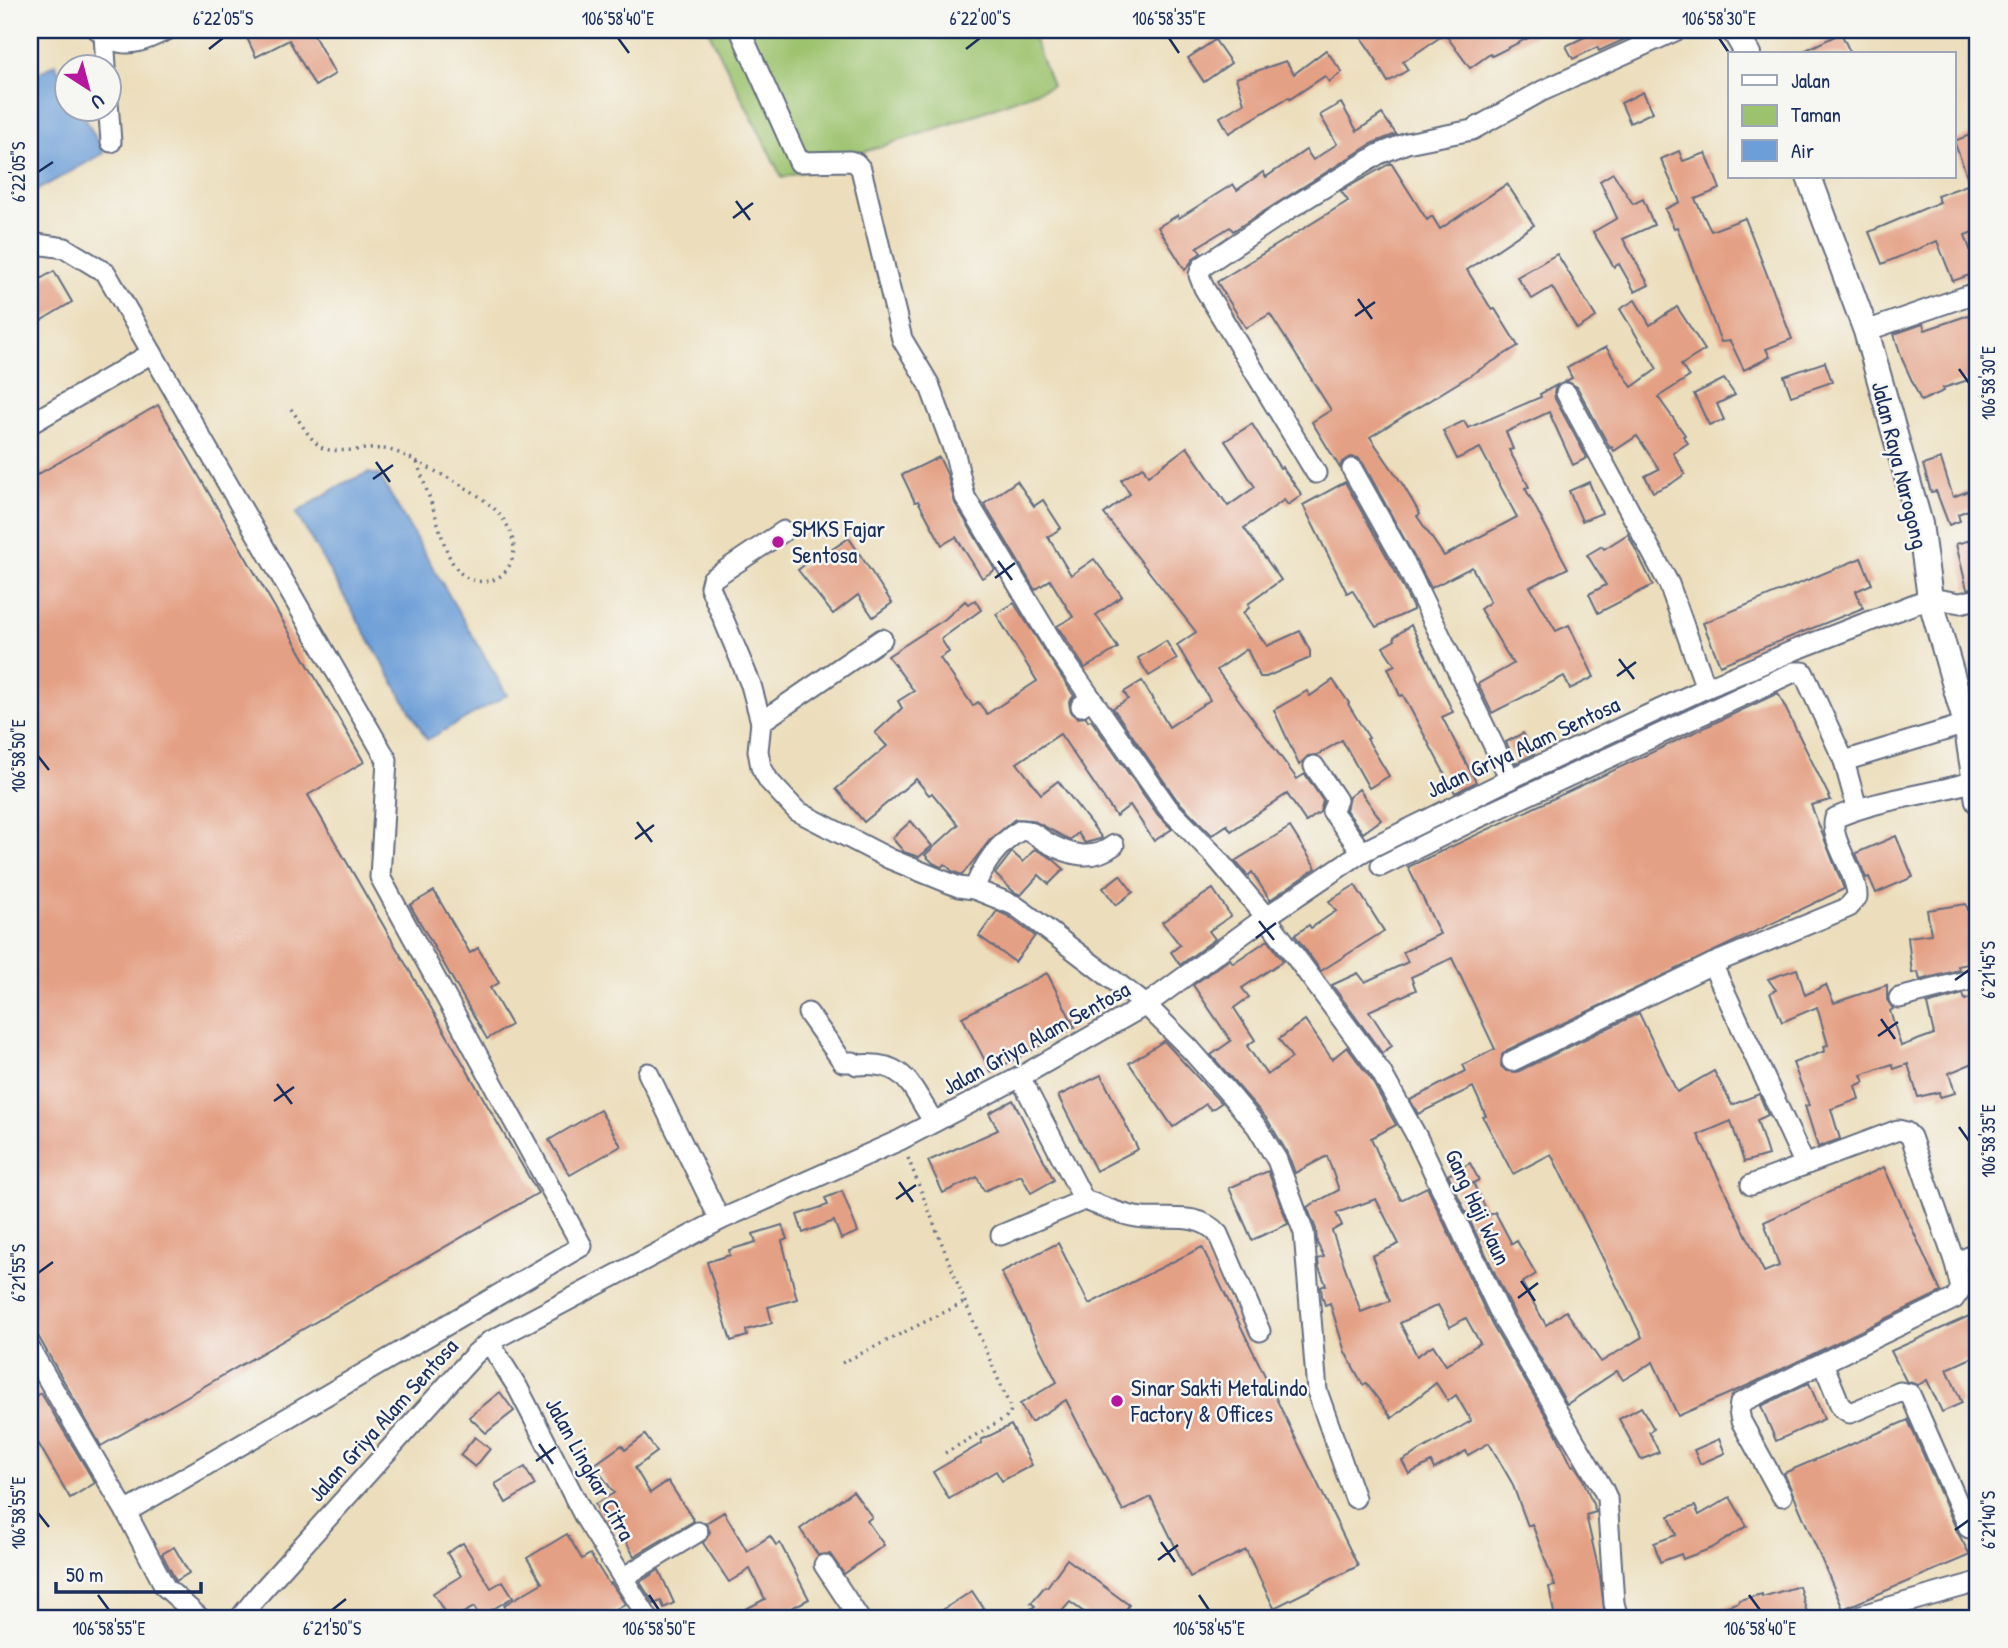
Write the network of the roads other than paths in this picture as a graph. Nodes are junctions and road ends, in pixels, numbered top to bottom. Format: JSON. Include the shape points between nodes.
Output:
{"nodes":[{"id":1,"x":167,"y":30,"type":"edge"},
{"id":2,"x":740,"y":30,"type":"edge"},
{"id":3,"x":1677,"y":30,"type":"edge"},
{"id":4,"x":1734,"y":30,"type":"edge"},
{"id":5,"x":101,"y":33,"type":"edge"},
{"id":6,"x":104,"y":52,"type":"edge"},
{"id":7,"x":1747,"y":52,"type":"edge"},
{"id":8,"x":110,"y":122,"type":"edge"},
{"id":9,"x":111,"y":142,"type":"dead end"},
{"id":10,"x":1809,"y":178,"type":"edge"},
{"id":11,"x":30,"y":243,"type":"edge"},
{"id":12,"x":1978,"y":292,"type":"edge"},
{"id":13,"x":1866,"y":331,"type":"junction"},
{"id":14,"x":152,"y":353,"type":"junction"},
{"id":15,"x":1566,"y":393,"type":"dead end"},
{"id":16,"x":30,"y":424,"type":"edge"},
{"id":17,"x":1352,"y":469,"type":"dead end"},
{"id":18,"x":1316,"y":473,"type":"dead end"},
{"id":19,"x":784,"y":531,"type":"dead end"},
{"id":20,"x":1930,"y":598,"type":"junction"},
{"id":21,"x":1978,"y":599,"type":"edge"},
{"id":22,"x":882,"y":639,"type":"dead end"},
{"id":23,"x":1706,"y":688,"type":"junction"},
{"id":24,"x":761,"y":722,"type":"junction"},
{"id":25,"x":1966,"y":724,"type":"junction"},
{"id":26,"x":1844,"y":761,"type":"junction"},
{"id":27,"x":1314,"y":766,"type":"dead end"},
{"id":28,"x":1976,"y":775,"type":"edge"},
{"id":29,"x":1510,"y":779,"type":"junction"},
{"id":30,"x":1857,"y":808,"type":"junction"},
{"id":31,"x":1114,"y":845,"type":"dead end"},
{"id":32,"x":1362,"y":852,"type":"junction"},
{"id":33,"x":1381,"y":866,"type":"dead end"},
{"id":34,"x":974,"y":889,"type":"junction"},
{"id":35,"x":1266,"y":917,"type":"junction"},
{"id":36,"x":1712,"y":964,"type":"junction"},
{"id":37,"x":1978,"y":978,"type":"edge"},
{"id":38,"x":1899,"y":998,"type":"dead end"},
{"id":39,"x":1146,"y":1005,"type":"junction"},
{"id":40,"x":808,"y":1013,"type":"dead end"},
{"id":41,"x":1512,"y":1061,"type":"dead end"},
{"id":42,"x":648,"y":1073,"type":"dead end"},
{"id":43,"x":1020,"y":1077,"type":"junction"},
{"id":44,"x":934,"y":1122,"type":"junction"},
{"id":45,"x":1805,"y":1165,"type":"junction"},
{"id":46,"x":1751,"y":1185,"type":"dead end"},
{"id":47,"x":1084,"y":1199,"type":"junction"},
{"id":48,"x":720,"y":1220,"type":"junction"},
{"id":49,"x":1001,"y":1235,"type":"dead end"},
{"id":50,"x":1978,"y":1253,"type":"edge"},
{"id":51,"x":1955,"y":1262,"type":"junction"},
{"id":52,"x":1260,"y":1331,"type":"dead end"},
{"id":53,"x":489,"y":1342,"type":"junction"},
{"id":54,"x":30,"y":1349,"type":"edge"},
{"id":55,"x":1823,"y":1363,"type":"junction"},
{"id":56,"x":1782,"y":1496,"type":"dead end"},
{"id":57,"x":1355,"y":1498,"type":"dead end"},
{"id":58,"x":126,"y":1512,"type":"junction"},
{"id":59,"x":1969,"y":1528,"type":"dead end"},
{"id":60,"x":698,"y":1532,"type":"dead end"},
{"id":61,"x":824,"y":1565,"type":"dead end"},
{"id":62,"x":624,"y":1577,"type":"junction"},
{"id":63,"x":1978,"y":1582,"type":"edge"},
{"id":64,"x":200,"y":1618,"type":"edge"},
{"id":65,"x":240,"y":1618,"type":"edge"},
{"id":66,"x":648,"y":1618,"type":"edge"},
{"id":67,"x":859,"y":1618,"type":"edge"},
{"id":68,"x":1618,"y":1618,"type":"edge"},
{"id":69,"x":1851,"y":1618,"type":"edge"}],
"edges":[{"from":1,"to":5,"type":"street","via":[[135,44]]},
{"from":2,"to":35,"type":"street","name":"Gang Haji Waun","via":[[799,162],[850,161],[861,169],[901,338],[929,384],[955,454],[965,497],[1086,702],[1168,808]]},
{"from":3,"to":18,"type":"street","via":[[1542,91],[1472,130],[1407,143],[1379,154],[1202,267],[1199,275],[1204,288]]},
{"from":4,"to":7,"type":"main road"},
{"from":5,"to":6,"type":"street"},
{"from":8,"to":9,"type":"street"},
{"from":10,"to":13,"type":"main road","name":"Jalan Raya Narogong"},
{"from":11,"to":14,"type":"street","via":[[65,248],[106,274]]},
{"from":12,"to":13,"type":"street"},
{"from":13,"to":20,"type":"main road","name":"Jalan Raya Narogong","via":[[1920,524]]},
{"from":14,"to":16,"type":"street"},
{"from":14,"to":58,"type":"street","via":[[387,761],[380,877],[582,1246]]},
{"from":15,"to":23,"type":"street","via":[[1669,584]]},
{"from":17,"to":29,"type":"street","via":[[1405,563]]},
{"from":19,"to":24,"type":"street","via":[[712,579],[709,587],[751,685]]},
{"from":20,"to":21,"type":"street","via":[[1960,603]]},
{"from":20,"to":23,"type":"street","name":"Jalan Griya Alam Sentosa"},
{"from":20,"to":25,"type":"main road","name":"Jalan Raya Narogong"},
{"from":22,"to":24,"type":"street"},
{"from":23,"to":29,"type":"street","name":"Jalan Griya Alam Sentosa"},
{"from":24,"to":34,"type":"street","via":[[761,767],[797,811],[890,859]]},
{"from":25,"to":26,"type":"street"},
{"from":25,"to":28,"type":"main road","name":"Jalan Raya Narogong"},
{"from":26,"to":30,"type":"street"},
{"from":26,"to":33,"type":"street","via":[[1806,678],[1802,672],[1794,672]]},
{"from":27,"to":32,"type":"street","via":[[1337,800],[1332,811]]},
{"from":28,"to":30,"type":"street"},
{"from":29,"to":32,"type":"street","name":"Jalan Griya Alam Sentosa"},
{"from":30,"to":36,"type":"street","via":[[1835,818],[1833,824],[1858,888],[1853,902]]},
{"from":31,"to":34,"type":"street","via":[[1090,857],[1059,849],[1021,830],[990,855]]},
{"from":32,"to":35,"type":"street","name":"Jalan Griya Alam Sentosa"},
{"from":34,"to":39,"type":"street","via":[[1014,905]]},
{"from":35,"to":39,"type":"street","name":"Jalan Griya Alam Sentosa"},
{"from":35,"to":68,"type":"street","name":"Gang Haji Waun","via":[[1381,1072],[1503,1319],[1596,1474],[1607,1498]]},
{"from":36,"to":41,"type":"street"},
{"from":36,"to":45,"type":"street"},
{"from":37,"to":38,"type":"street"},
{"from":39,"to":43,"type":"street","name":"Jalan Griya Alam Sentosa"},
{"from":39,"to":57,"type":"street","via":[[1233,1098],[1278,1160],[1304,1233],[1317,1391]]},
{"from":40,"to":44,"type":"street","via":[[843,1062],[875,1063],[904,1075]]},
{"from":42,"to":48,"type":"street"},
{"from":43,"to":44,"type":"street","name":"Jalan Griya Alam Sentosa"},
{"from":43,"to":47,"type":"street"},
{"from":44,"to":48,"type":"street","name":"Jalan Griya Alam Sentosa"},
{"from":45,"to":46,"type":"street"},
{"from":45,"to":51,"type":"street","via":[[1886,1133],[1906,1132]]},
{"from":47,"to":49,"type":"street"},
{"from":47,"to":52,"type":"street","via":[[1135,1217],[1210,1224]]},
{"from":48,"to":53,"type":"street","name":"Jalan Griya Alam Sentosa"},
{"from":50,"to":51,"type":"street"},
{"from":51,"to":55,"type":"street","via":[[1961,1289],[1954,1298]]},
{"from":53,"to":62,"type":"street","name":"Jalan Lingkar Citra","via":[[518,1388],[583,1516]]},
{"from":53,"to":65,"type":"street","name":"Jalan Griya Alam Sentosa"},
{"from":54,"to":58,"type":"street"},
{"from":55,"to":56,"type":"street","via":[[1740,1402],[1741,1420]]},
{"from":55,"to":59,"type":"street","via":[[1846,1413],[1900,1392],[1910,1394]]},
{"from":58,"to":64,"type":"street","via":[[165,1587]]},
{"from":60,"to":62,"type":"street"},
{"from":61,"to":67,"type":"street"},
{"from":62,"to":66,"type":"street","name":"Jalan Lingkar Citra"},
{"from":63,"to":69,"type":"street"}]}
